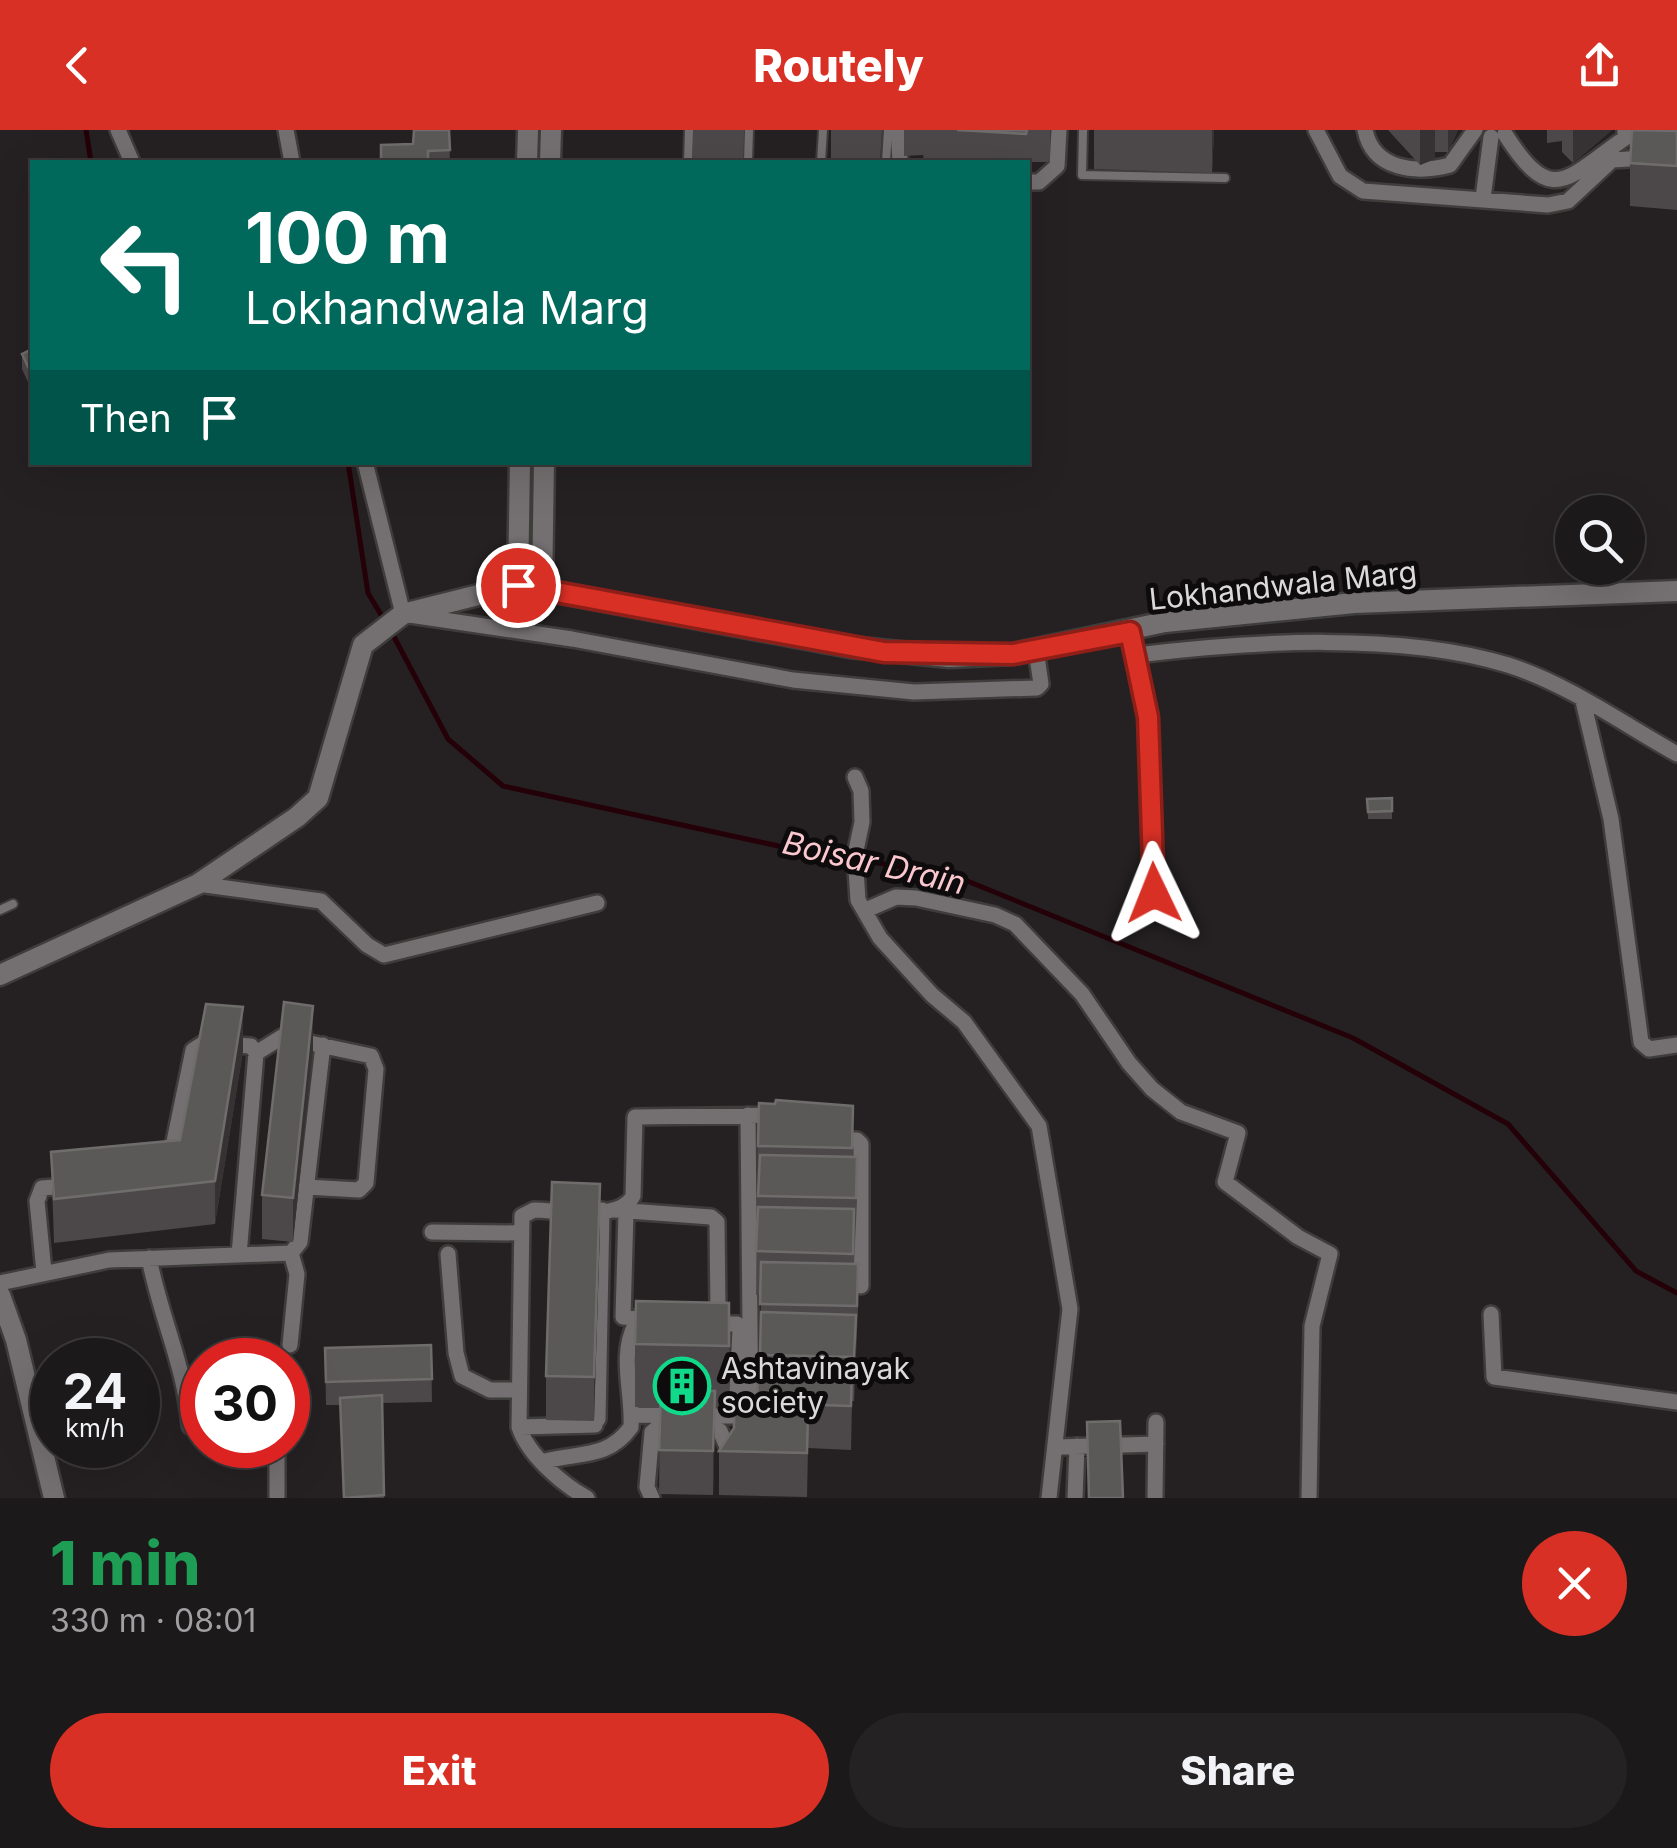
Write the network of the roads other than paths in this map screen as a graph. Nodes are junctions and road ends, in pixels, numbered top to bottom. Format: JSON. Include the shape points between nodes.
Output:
{"nodes":[{"id":1,"x":118,"y":130,"type":"edge"},
{"id":2,"x":286,"y":130,"type":"edge"},
{"id":3,"x":528,"y":130,"type":"edge"},
{"id":4,"x":551,"y":130,"type":"edge"},
{"id":5,"x":689,"y":130,"type":"edge"},
{"id":6,"x":749,"y":130,"type":"edge"},
{"id":7,"x":822,"y":130,"type":"edge"},
{"id":8,"x":888,"y":130,"type":"edge"},
{"id":9,"x":898,"y":130,"type":"edge"},
{"id":10,"x":1059,"y":130,"type":"edge"},
{"id":11,"x":1083,"y":130,"type":"edge"},
{"id":12,"x":1316,"y":130,"type":"edge"},
{"id":13,"x":1365,"y":130,"type":"edge"},
{"id":14,"x":1625,"y":130,"type":"edge"},
{"id":15,"x":1491,"y":132,"type":"edge"},
{"id":16,"x":1642,"y":148,"type":"edge"},
{"id":17,"x":1673,"y":156,"type":"edge"},
{"id":18,"x":131,"y":160,"type":"edge"},
{"id":19,"x":292,"y":160,"type":"edge"},
{"id":20,"x":527,"y":160,"type":"edge"},
{"id":21,"x":550,"y":160,"type":"edge"},
{"id":22,"x":688,"y":160,"type":"edge"},
{"id":23,"x":748,"y":160,"type":"edge"},
{"id":24,"x":821,"y":160,"type":"edge"},
{"id":25,"x":886,"y":160,"type":"edge"},
{"id":26,"x":900,"y":160,"type":"edge"},
{"id":27,"x":1224,"y":178,"type":"dead end"},
{"id":28,"x":1030,"y":182,"type":"edge"},
{"id":29,"x":1483,"y":198,"type":"junction"},
{"id":30,"x":366,"y":465,"type":"edge"},
{"id":31,"x":520,"y":465,"type":"edge"},
{"id":32,"x":544,"y":465,"type":"edge"},
{"id":33,"x":518,"y":585,"type":"junction"},
{"id":34,"x":542,"y":590,"type":"junction"},
{"id":35,"x":1677,"y":591,"type":"edge"},
{"id":36,"x":400,"y":616,"type":"junction"},
{"id":37,"x":1130,"y":632,"type":"junction"},
{"id":38,"x":1036,"y":650,"type":"junction"},
{"id":39,"x":1137,"y":655,"type":"junction"},
{"id":40,"x":1583,"y":701,"type":"junction"},
{"id":41,"x":1677,"y":754,"type":"edge"},
{"id":42,"x":855,"y":776,"type":"dead end"},
{"id":43,"x":198,"y":884,"type":"junction"},
{"id":44,"x":1154,"y":893,"type":"dead end"},
{"id":45,"x":596,"y":903,"type":"dead end"},
{"id":46,"x":14,"y":904,"type":"dead end"},
{"id":47,"x":862,"y":905,"type":"junction"},
{"id":48,"x":0,"y":910,"type":"edge"},
{"id":49,"x":0,"y":975,"type":"edge"},
{"id":50,"x":323,"y":1045,"type":"junction"},
{"id":51,"x":1677,"y":1045,"type":"edge"},
{"id":52,"x":256,"y":1052,"type":"junction"},
{"id":53,"x":804,"y":1114,"type":"edge"},
{"id":54,"x":748,"y":1115,"type":"junction"},
{"id":55,"x":748,"y":1140,"type":"junction"},
{"id":56,"x":766,"y":1140,"type":"edge"},
{"id":57,"x":821,"y":1140,"type":"edge"},
{"id":58,"x":168,"y":1170,"type":"edge"},
{"id":59,"x":94,"y":1183,"type":"edge"},
{"id":60,"x":306,"y":1187,"type":"junction"},
{"id":61,"x":748,"y":1194,"type":"junction"},
{"id":62,"x":767,"y":1194,"type":"edge"},
{"id":63,"x":842,"y":1195,"type":"edge"},
{"id":64,"x":861,"y":1195,"type":"junction"},
{"id":65,"x":614,"y":1211,"type":"junction"},
{"id":66,"x":432,"y":1232,"type":"dead end"},
{"id":67,"x":520,"y":1234,"type":"junction"},
{"id":68,"x":749,"y":1247,"type":"junction"},
{"id":69,"x":768,"y":1248,"type":"edge"},
{"id":70,"x":842,"y":1248,"type":"edge"},
{"id":71,"x":861,"y":1249,"type":"junction"},
{"id":72,"x":292,"y":1253,"type":"junction"},
{"id":73,"x":448,"y":1254,"type":"dead end"},
{"id":74,"x":240,"y":1255,"type":"junction"},
{"id":75,"x":149,"y":1258,"type":"junction"},
{"id":76,"x":44,"y":1272,"type":"junction"},
{"id":77,"x":0,"y":1283,"type":"edge"},
{"id":78,"x":861,"y":1286,"type":"edge"},
{"id":79,"x":0,"y":1295,"type":"edge"},
{"id":80,"x":1491,"y":1314,"type":"dead end"},
{"id":81,"x":679,"y":1321,"type":"junction"},
{"id":82,"x":291,"y":1338,"type":"edge"},
{"id":83,"x":750,"y":1352,"type":"junction"},
{"id":84,"x":768,"y":1352,"type":"edge"},
{"id":85,"x":180,"y":1361,"type":"edge"},
{"id":86,"x":519,"y":1390,"type":"junction"},
{"id":87,"x":1677,"y":1402,"type":"edge"},
{"id":88,"x":632,"y":1415,"type":"junction"},
{"id":89,"x":1156,"y":1422,"type":"dead end"},
{"id":90,"x":519,"y":1426,"type":"junction"},
{"id":91,"x":652,"y":1432,"type":"junction"},
{"id":92,"x":626,"y":1434,"type":"junction"},
{"id":93,"x":1156,"y":1444,"type":"junction"},
{"id":94,"x":1077,"y":1446,"type":"junction"},
{"id":95,"x":1056,"y":1447,"type":"junction"},
{"id":96,"x":545,"y":1462,"type":"junction"},
{"id":97,"x":277,"y":1468,"type":"edge"},
{"id":98,"x":1049,"y":1496,"type":"edge"},
{"id":99,"x":1076,"y":1496,"type":"edge"},
{"id":100,"x":54,"y":1498,"type":"edge"},
{"id":101,"x":277,"y":1498,"type":"edge"},
{"id":102,"x":587,"y":1498,"type":"edge"},
{"id":103,"x":652,"y":1498,"type":"edge"},
{"id":104,"x":1155,"y":1498,"type":"edge"},
{"id":105,"x":1309,"y":1498,"type":"edge"}],
"edges":[{"from":1,"to":18,"type":"street"},
{"from":2,"to":19,"type":"street"},
{"from":3,"to":20,"type":"street"},
{"from":4,"to":21,"type":"street"},
{"from":5,"to":22,"type":"lane"},
{"from":6,"to":23,"type":"lane"},
{"from":7,"to":24,"type":"lane"},
{"from":8,"to":25,"type":"lane"},
{"from":9,"to":26,"type":"street"},
{"from":10,"to":28,"type":"street","via":[[1057,166],[1040,182]]},
{"from":11,"to":27,"type":"lane","via":[[1082,175]]},
{"from":12,"to":29,"type":"street","via":[[1340,176],[1362,191]]},
{"from":13,"to":15,"type":"street","via":[[1376,157],[1387,164],[1432,170],[1450,165]]},
{"from":14,"to":15,"type":"street","via":[[1625,138],[1564,181],[1542,180]]},
{"from":15,"to":29,"type":"street"},
{"from":16,"to":17,"type":"street"},
{"from":17,"to":29,"type":"street","via":[[1612,160],[1568,201]]},
{"from":30,"to":36,"type":"street"},
{"from":31,"to":33,"type":"street"},
{"from":32,"to":34,"type":"street"},
{"from":33,"to":34,"type":"street","name":"Lokhandwala Marg"},
{"from":33,"to":36,"type":"street","name":"Lokhandwala Marg"},
{"from":34,"to":38,"type":"street","name":"Lokhandwala Marg","via":[[884,652]]},
{"from":35,"to":37,"type":"street","name":"Lokhandwala Marg","via":[[1354,603],[1165,622]]},
{"from":36,"to":38,"type":"street","via":[[793,680],[914,692],[1037,688],[1042,684]]},
{"from":36,"to":43,"type":"street","name":"Lokhandwala Marg","via":[[363,645],[355,662],[318,798]]},
{"from":37,"to":38,"type":"street","name":"Lokhandwala Marg"},
{"from":37,"to":39,"type":"street"},
{"from":39,"to":40,"type":"street","via":[[1262,644],[1450,650],[1511,666]]},
{"from":39,"to":44,"type":"street","via":[[1148,717]]},
{"from":40,"to":41,"type":"street"},
{"from":40,"to":51,"type":"street","via":[[1612,819],[1641,1042],[1649,1048]]},
{"from":42,"to":47,"type":"street","via":[[861,791],[855,855]]},
{"from":43,"to":45,"type":"street","via":[[321,901],[384,955]]},
{"from":43,"to":49,"type":"street","name":"Lokhandwala Marg"},
{"from":46,"to":48,"type":"lane"},
{"from":47,"to":95,"type":"street","via":[[880,938],[964,1022],[1040,1126],[1070,1309]]},
{"from":47,"to":105,"type":"street","via":[[916,898],[1015,924],[1082,994],[1152,1088],[1181,1112],[1238,1133],[1225,1182],[1330,1254],[1312,1326]]},
{"from":50,"to":52,"type":"street","via":[[282,1037]]},
{"from":50,"to":60,"type":"street"},
{"from":50,"to":60,"type":"street","via":[[371,1056],[376,1069],[366,1183],[359,1190]]},
{"from":52,"to":58,"type":"street","via":[[250,1046],[204,1044],[193,1050]]},
{"from":52,"to":74,"type":"street"},
{"from":53,"to":54,"type":"street"},
{"from":54,"to":55,"type":"street"},
{"from":54,"to":65,"type":"street","via":[[635,1118],[633,1196]]},
{"from":55,"to":56,"type":"street"},
{"from":55,"to":61,"type":"street"},
{"from":57,"to":64,"type":"street","via":[[861,1144]]},
{"from":59,"to":76,"type":"street","via":[[42,1188]]},
{"from":60,"to":72,"type":"street","via":[[300,1242]]},
{"from":61,"to":62,"type":"street"},
{"from":61,"to":68,"type":"street"},
{"from":63,"to":64,"type":"street"},
{"from":64,"to":71,"type":"street"},
{"from":65,"to":67,"type":"street","via":[[534,1210],[522,1216]]},
{"from":65,"to":81,"type":"street","via":[[624,1317]]},
{"from":65,"to":81,"type":"street","via":[[718,1222],[718,1311]]},
{"from":65,"to":90,"type":"street","via":[[596,1422]]},
{"from":66,"to":67,"type":"street"},
{"from":67,"to":86,"type":"street"},
{"from":68,"to":69,"type":"street"},
{"from":68,"to":83,"type":"street","via":[[758,1300]]},
{"from":70,"to":71,"type":"street"},
{"from":71,"to":78,"type":"street"},
{"from":72,"to":74,"type":"street"},
{"from":72,"to":82,"type":"street","via":[[297,1274]]},
{"from":73,"to":86,"type":"street","via":[[462,1376],[490,1390]]},
{"from":74,"to":75,"type":"street"},
{"from":75,"to":76,"type":"street"},
{"from":75,"to":85,"type":"street"},
{"from":76,"to":77,"type":"street"},
{"from":79,"to":100,"type":"street"},
{"from":80,"to":87,"type":"street","via":[[1494,1377]]},
{"from":81,"to":88,"type":"street","via":[[635,1324],[626,1400]]},
{"from":81,"to":88,"type":"street","via":[[737,1324],[736,1412]]},
{"from":83,"to":84,"type":"street"},
{"from":83,"to":91,"type":"street","via":[[760,1403],[754,1450],[728,1449],[720,1431]]},
{"from":86,"to":90,"type":"street"},
{"from":88,"to":92,"type":"street"},
{"from":89,"to":93,"type":"street"},
{"from":90,"to":96,"type":"street"},
{"from":91,"to":92,"type":"street"},
{"from":91,"to":103,"type":"street"},
{"from":92,"to":96,"type":"street","via":[[612,1449]]},
{"from":93,"to":94,"type":"street"},
{"from":93,"to":104,"type":"street"},
{"from":94,"to":95,"type":"street"},
{"from":94,"to":99,"type":"street"},
{"from":95,"to":98,"type":"street"},
{"from":96,"to":102,"type":"street"},
{"from":97,"to":101,"type":"street"},
{"from":98,"to":99,"type":"street"}]}
